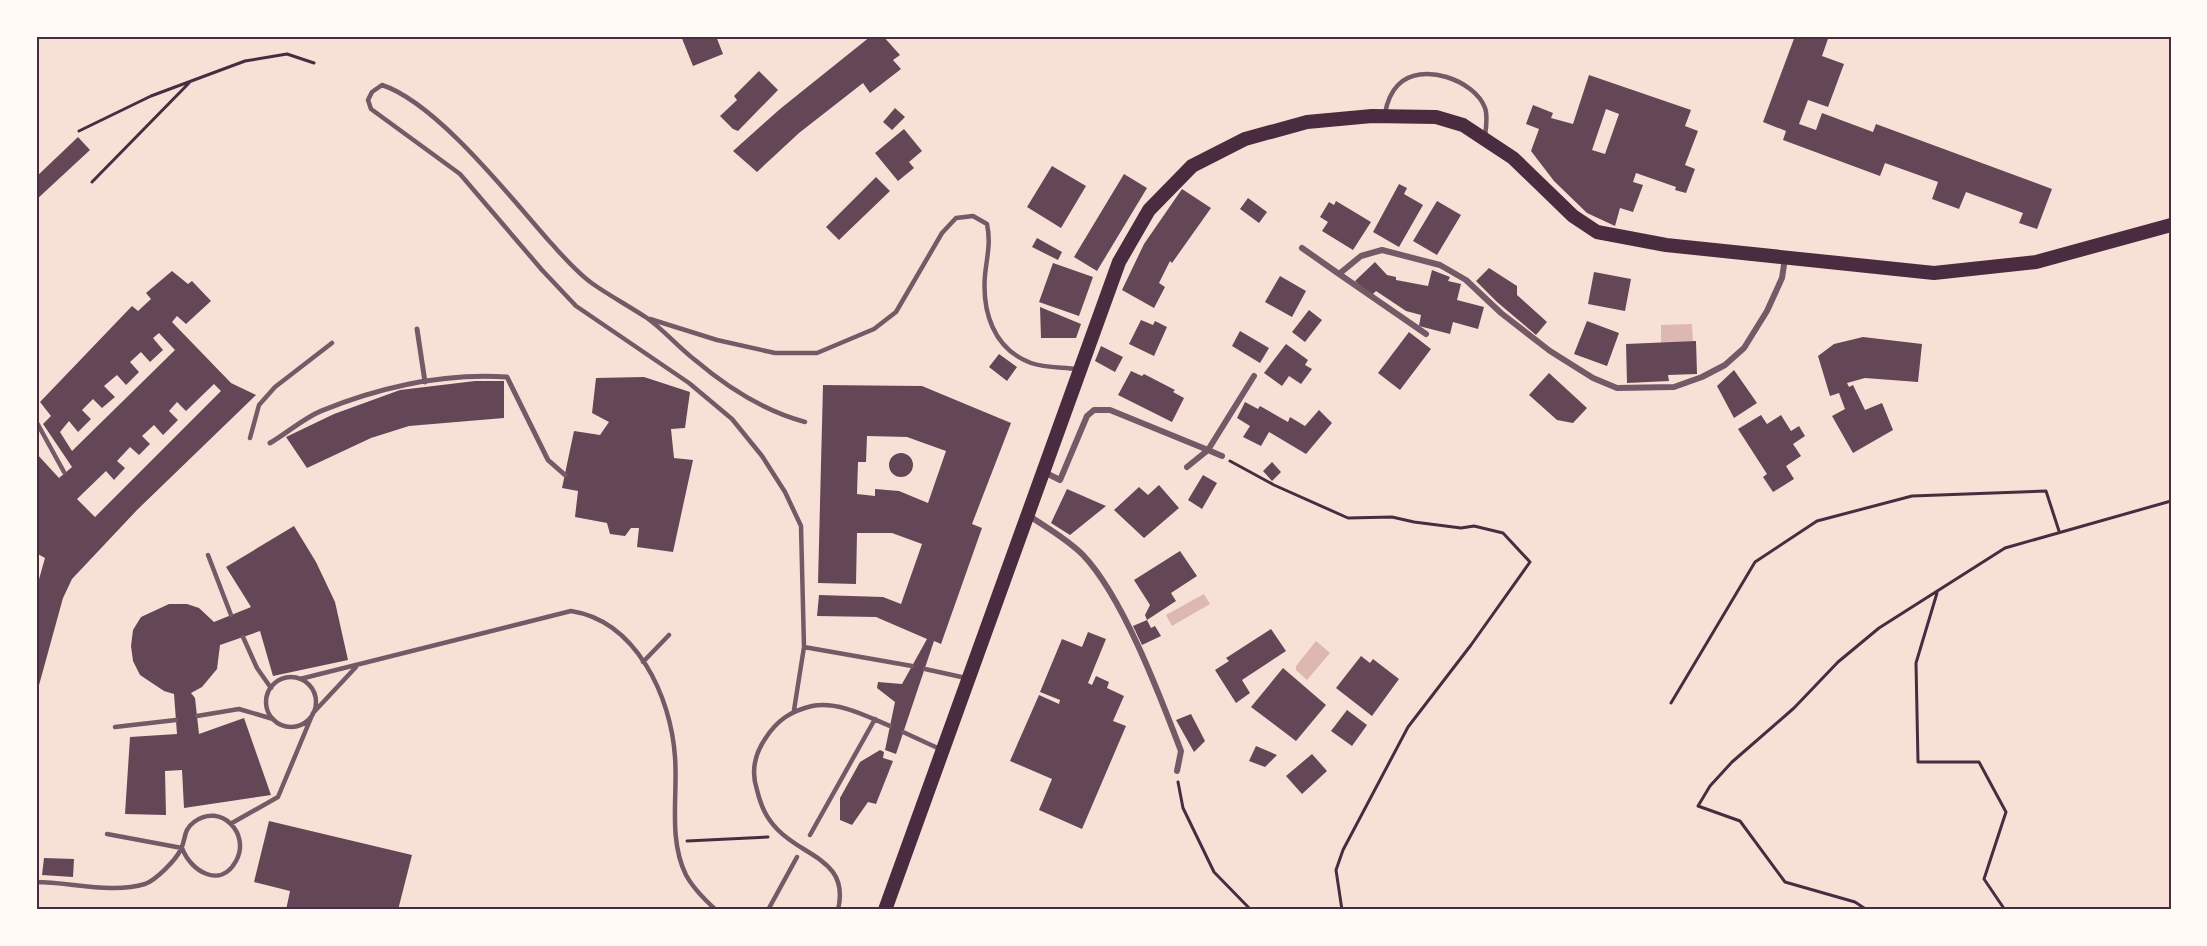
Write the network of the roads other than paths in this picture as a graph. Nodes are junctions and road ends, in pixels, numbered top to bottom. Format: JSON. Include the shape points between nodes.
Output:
{"nodes":[{"id":1,"x":1384,"y":116,"type":"junction"},
{"id":2,"x":1485,"y":140,"type":"junction"},
{"id":3,"x":2171,"y":225,"type":"edge"},
{"id":4,"x":1302,"y":248,"type":"dead end"},
{"id":5,"x":1785,"y":257,"type":"junction"},
{"id":6,"x":1340,"y":274,"type":"junction"},
{"id":7,"x":648,"y":319,"type":"junction"},
{"id":8,"x":417,"y":329,"type":"dead end"},
{"id":9,"x":1426,"y":334,"type":"dead end"},
{"id":10,"x":332,"y":343,"type":"dead end"},
{"id":11,"x":1079,"y":369,"type":"junction"},
{"id":12,"x":1254,"y":376,"type":"dead end"},
{"id":13,"x":424,"y":382,"type":"junction"},
{"id":14,"x":36,"y":421,"type":"edge"},
{"id":15,"x":805,"y":422,"type":"dead end"},
{"id":16,"x":250,"y":438,"type":"dead end"},
{"id":17,"x":270,"y":443,"type":"dead end"},
{"id":18,"x":1208,"y":450,"type":"junction"},
{"id":19,"x":1222,"y":456,"type":"road end"},
{"id":20,"x":1187,"y":467,"type":"dead end"},
{"id":21,"x":64,"y":472,"type":"dead end"},
{"id":22,"x":1043,"y":472,"type":"junction"},
{"id":23,"x":565,"y":475,"type":"dead end"},
{"id":24,"x":1027,"y":515,"type":"junction"},
{"id":25,"x":208,"y":555,"type":"dead end"},
{"id":26,"x":231,"y":615,"type":"dead end"},
{"id":27,"x":669,"y":635,"type":"dead end"},
{"id":28,"x":243,"y":637,"type":"dead end"},
{"id":29,"x":804,"y":647,"type":"junction"},
{"id":30,"x":643,"y":662,"type":"junction"},
{"id":31,"x":912,"y":666,"type":"dead end"},
{"id":32,"x":356,"y":667,"type":"junction"},
{"id":33,"x":925,"y":669,"type":"dead end"},
{"id":34,"x":969,"y":678,"type":"junction"},
{"id":35,"x":300,"y":679,"type":"junction"},
{"id":36,"x":271,"y":688,"type":"junction"},
{"id":37,"x":794,"y":710,"type":"junction"},
{"id":38,"x":313,"y":713,"type":"junction"},
{"id":39,"x":197,"y":716,"type":"dead end"},
{"id":40,"x":874,"y":719,"type":"junction"},
{"id":41,"x":176,"y":720,"type":"dead end"},
{"id":42,"x":273,"y":720,"type":"junction"},
{"id":43,"x":890,"y":726,"type":"dead end"},
{"id":44,"x":115,"y":728,"type":"dead end"},
{"id":45,"x":903,"y":732,"type":"dead end"},
{"id":46,"x":944,"y":750,"type":"junction"},
{"id":47,"x":1177,"y":771,"type":"road end"},
{"id":48,"x":232,"y":823,"type":"junction"},
{"id":49,"x":107,"y":834,"type":"dead end"},
{"id":50,"x":810,"y":835,"type":"dead end"},
{"id":51,"x":182,"y":848,"type":"junction"},
{"id":52,"x":797,"y":857,"type":"dead end"},
{"id":53,"x":36,"y":882,"type":"edge"},
{"id":54,"x":716,"y":910,"type":"edge"},
{"id":55,"x":768,"y":910,"type":"edge"},
{"id":56,"x":838,"y":910,"type":"edge"},
{"id":57,"x":885,"y":910,"type":"edge"}],
"edges":[{"from":1,"to":2,"type":"main road","via":[[1436,117],[1463,125]]},
{"from":1,"to":2,"type":"lane","via":[[1388,98],[1399,83],[1416,76],[1437,75],[1460,83],[1482,102],[1487,111]]},
{"from":1,"to":11,"type":"main road","via":[[1307,122],[1245,139],[1192,166],[1149,210],[1119,262]]},
{"from":2,"to":5,"type":"main road","via":[[1513,159],[1573,216],[1597,232],[1666,245]]},
{"from":3,"to":5,"type":"main road","via":[[2037,262],[1934,273]]},
{"from":4,"to":6,"type":"street"},
{"from":5,"to":6,"type":"street","via":[[1782,278],[1744,348],[1725,365],[1674,387],[1617,388],[1593,378],[1550,351],[1466,280],[1440,265],[1382,250],[1361,256]]},
{"from":6,"to":9,"type":"street"},
{"from":7,"to":11,"type":"lane","via":[[775,353],[817,353],[874,329],[896,312],[942,233],[956,218],[973,216],[987,224],[991,241],[985,300],[988,320],[999,339],[1015,355],[1032,364]]},
{"from":7,"to":15,"type":"lane","via":[[695,361],[744,396],[776,414]]},
{"from":7,"to":29,"type":"lane","via":[[591,283],[502,185],[402,91],[382,85],[372,92],[368,100],[370,109],[460,174],[576,306],[689,383],[732,419],[762,456],[801,526]]},
{"from":8,"to":13,"type":"street"},
{"from":10,"to":16,"type":"lane","via":[[275,387],[259,405]]},
{"from":11,"to":22,"type":"main road"},
{"from":12,"to":18,"type":"street"},
{"from":13,"to":17,"type":"street","via":[[390,388],[320,412]]},
{"from":13,"to":23,"type":"street","via":[[482,375],[507,377],[548,460]]},
{"from":14,"to":21,"type":"lane"},
{"from":18,"to":19,"type":"street"},
{"from":18,"to":20,"type":"street"},
{"from":18,"to":22,"type":"street","via":[[1110,410],[1094,410],[1087,416],[1060,480]]},
{"from":22,"to":24,"type":"main road"},
{"from":24,"to":34,"type":"main road"},
{"from":24,"to":47,"type":"street","via":[[1067,540],[1085,557],[1116,602],[1181,751]]},
{"from":25,"to":26,"type":"lane"},
{"from":27,"to":30,"type":"lane"},
{"from":28,"to":36,"type":"lane"},
{"from":29,"to":31,"type":"lane"},
{"from":29,"to":37,"type":"lane"},
{"from":30,"to":32,"type":"lane","via":[[621,633],[591,615],[571,611]]},
{"from":30,"to":54,"type":"lane","via":[[667,714],[675,756],[677,842],[686,874]]},
{"from":32,"to":35,"type":"lane"},
{"from":32,"to":38,"type":"lane"},
{"from":33,"to":34,"type":"lane"},
{"from":34,"to":46,"type":"main road"},
{"from":35,"to":36,"type":"lane","via":[[284,678]]},
{"from":35,"to":38,"type":"lane","via":[[311,687],[316,698]]},
{"from":36,"to":42,"type":"lane","via":[[267,707]]},
{"from":37,"to":40,"type":"lane","via":[[824,704]]},
{"from":37,"to":56,"type":"lane","via":[[772,728],[754,764],[755,785],[763,812],[779,831],[825,862],[837,879]]},
{"from":38,"to":42,"type":"lane","via":[[298,726],[280,725]]},
{"from":38,"to":48,"type":"lane","via":[[278,797]]},
{"from":39,"to":42,"type":"lane","via":[[239,709]]},
{"from":40,"to":43,"type":"lane"},
{"from":40,"to":50,"type":"lane"},
{"from":41,"to":44,"type":"lane"},
{"from":45,"to":46,"type":"lane"},
{"from":46,"to":57,"type":"main road"},
{"from":48,"to":51,"type":"lane","via":[[219,816],[201,817],[186,830]]},
{"from":48,"to":51,"type":"lane","via":[[241,849],[235,864],[223,873],[206,875],[194,870]]},
{"from":49,"to":51,"type":"lane"},
{"from":51,"to":53,"type":"lane","via":[[147,884],[116,887]]},
{"from":52,"to":55,"type":"lane"}]}
